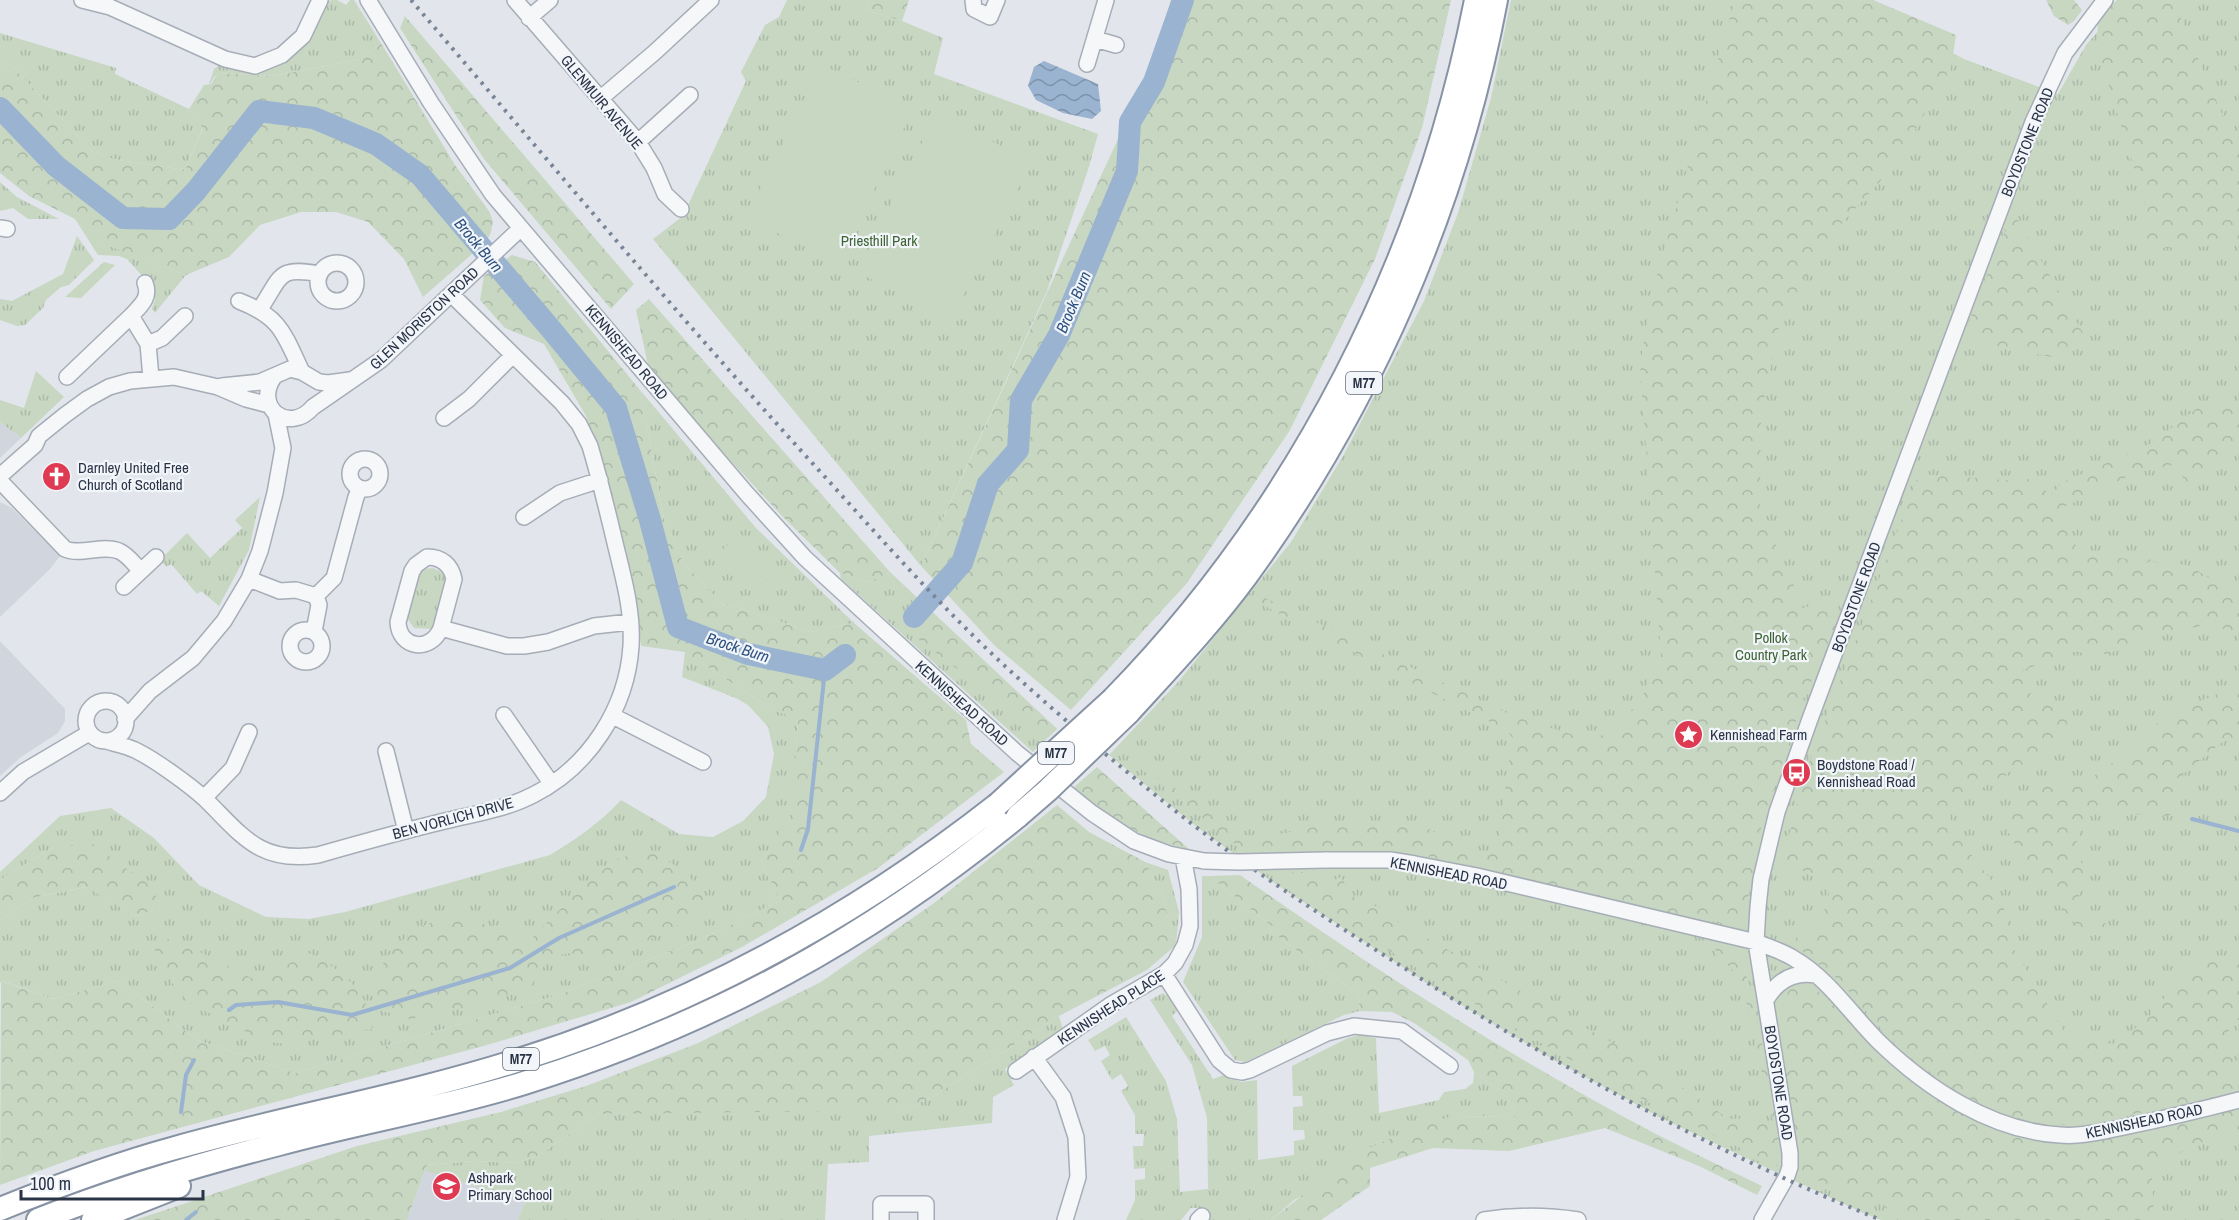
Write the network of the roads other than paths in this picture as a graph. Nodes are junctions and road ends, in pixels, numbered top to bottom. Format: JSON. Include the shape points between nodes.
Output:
{"nodes":[{"id":1,"x":82,"y":0,"type":"edge"},
{"id":2,"x":320,"y":0,"type":"edge"},
{"id":3,"x":368,"y":0,"type":"edge"},
{"id":4,"x":515,"y":0,"type":"edge"},
{"id":5,"x":550,"y":0,"type":"edge"},
{"id":6,"x":711,"y":0,"type":"edge"},
{"id":7,"x":973,"y":0,"type":"edge"},
{"id":8,"x":997,"y":0,"type":"edge"},
{"id":9,"x":1106,"y":0,"type":"edge"},
{"id":10,"x":1476,"y":0,"type":"edge"},
{"id":11,"x":1496,"y":0,"type":"edge"},
{"id":12,"x":2105,"y":0,"type":"edge"},
{"id":13,"x":111,"y":4,"type":"edge"},
{"id":14,"x":529,"y":18,"type":"junction"},
{"id":15,"x":1095,"y":39,"type":"junction"},
{"id":16,"x":1116,"y":45,"type":"dead end"},
{"id":17,"x":1087,"y":64,"type":"dead end"},
{"id":18,"x":690,"y":95,"type":"dead end"},
{"id":19,"x":601,"y":98,"type":"junction"},
{"id":20,"x":638,"y":142,"type":"junction"},
{"id":21,"x":681,"y":209,"type":"dead end"},
{"id":22,"x":521,"y":228,"type":"junction"},
{"id":23,"x":320,"y":274,"type":"dead end"},
{"id":24,"x":145,"y":283,"type":"dead end"},
{"id":25,"x":451,"y":294,"type":"junction"},
{"id":26,"x":239,"y":301,"type":"dead end"},
{"id":27,"x":260,"y":309,"type":"junction"},
{"id":28,"x":131,"y":316,"type":"junction"},
{"id":29,"x":184,"y":316,"type":"dead end"},
{"id":30,"x":289,"y":343,"type":"junction"},
{"id":31,"x":148,"y":344,"type":"junction"},
{"id":32,"x":513,"y":355,"type":"junction"},
{"id":33,"x":276,"y":375,"type":"junction"},
{"id":34,"x":306,"y":375,"type":"junction"},
{"id":35,"x":67,"y":377,"type":"dead end"},
{"id":36,"x":151,"y":378,"type":"junction"},
{"id":37,"x":350,"y":380,"type":"junction"},
{"id":38,"x":218,"y":387,"type":"junction"},
{"id":39,"x":273,"y":410,"type":"junction"},
{"id":40,"x":310,"y":410,"type":"junction"},
{"id":41,"x":444,"y":418,"type":"dead end"},
{"id":42,"x":283,"y":448,"type":"junction"},
{"id":43,"x":0,"y":476,"type":"edge"},
{"id":44,"x":600,"y":480,"type":"junction"},
{"id":45,"x":0,"y":481,"type":"edge"},
{"id":46,"x":360,"y":488,"type":"dead end"},
{"id":47,"x":524,"y":516,"type":"dead end"},
{"id":48,"x":156,"y":557,"type":"dead end"},
{"id":49,"x":141,"y":571,"type":"junction"},
{"id":50,"x":249,"y":579,"type":"junction"},
{"id":51,"x":124,"y":587,"type":"dead end"},
{"id":52,"x":316,"y":596,"type":"junction"},
{"id":53,"x":630,"y":622,"type":"junction"},
{"id":54,"x":441,"y":628,"type":"junction"},
{"id":55,"x":314,"y":631,"type":"dead end"},
{"id":56,"x":150,"y":692,"type":"junction"},
{"id":57,"x":113,"y":703,"type":"junction"},
{"id":58,"x":1120,"y":706,"type":"junction"},
{"id":59,"x":504,"y":715,"type":"dead end"},
{"id":60,"x":613,"y":716,"type":"junction"},
{"id":61,"x":125,"y":723,"type":"junction"},
{"id":62,"x":249,"y":732,"type":"dead end"},
{"id":63,"x":90,"y":733,"type":"junction"},
{"id":64,"x":106,"y":741,"type":"junction"},
{"id":65,"x":136,"y":750,"type":"junction"},
{"id":66,"x":386,"y":751,"type":"dead end"},
{"id":67,"x":703,"y":762,"type":"dead end"},
{"id":68,"x":551,"y":783,"type":"junction"},
{"id":69,"x":0,"y":793,"type":"edge"},
{"id":70,"x":204,"y":798,"type":"junction"},
{"id":71,"x":406,"y":831,"type":"junction"},
{"id":72,"x":1183,"y":857,"type":"junction"},
{"id":73,"x":1756,"y":942,"type":"junction"},
{"id":74,"x":1164,"y":974,"type":"junction"},
{"id":75,"x":1816,"y":975,"type":"junction"},
{"id":76,"x":1766,"y":1000,"type":"junction"},
{"id":77,"x":1034,"y":1057,"type":"junction"},
{"id":78,"x":1450,"y":1066,"type":"dead end"},
{"id":79,"x":1016,"y":1071,"type":"dead end"},
{"id":80,"x":2239,"y":1100,"type":"edge"},
{"id":81,"x":280,"y":1143,"type":"junction"},
{"id":82,"x":0,"y":1209,"type":"edge"},
{"id":83,"x":38,"y":1220,"type":"edge"},
{"id":84,"x":93,"y":1220,"type":"edge"},
{"id":85,"x":881,"y":1220,"type":"edge"},
{"id":86,"x":926,"y":1220,"type":"edge"},
{"id":87,"x":1065,"y":1220,"type":"edge"},
{"id":88,"x":1484,"y":1220,"type":"edge"},
{"id":89,"x":1578,"y":1220,"type":"edge"},
{"id":90,"x":1762,"y":1220,"type":"edge"}],
"edges":[{"from":1,"to":13,"type":"street"},
{"from":2,"to":13,"type":"street","via":[[296,44],[282,55],[255,66],[225,60]]},
{"from":3,"to":22,"type":"street","name":"KENNISHEAD ROAD","via":[[479,176]]},
{"from":4,"to":14,"type":"street","name":"GLENMUIR AVENUE"},
{"from":5,"to":14,"type":"street"},
{"from":6,"to":19,"type":"street"},
{"from":7,"to":8,"type":"street","via":[[974,9],[990,17]]},
{"from":9,"to":15,"type":"street"},
{"from":10,"to":58,"type":"highway","number":"M77","via":[[1449,114],[1422,199],[1359,350],[1298,461],[1239,550]]},
{"from":11,"to":58,"type":"highway","number":"M77","via":[[1460,150],[1425,251],[1351,408],[1312,479],[1246,575],[1179,658]]},
{"from":12,"to":73,"type":"street","name":"BOYDSTONE ROAD","via":[[2065,53],[2033,122],[1810,719],[1777,812],[1765,860]]},
{"from":14,"to":19,"type":"street","name":"GLENMUIR AVENUE"},
{"from":15,"to":16,"type":"street"},
{"from":15,"to":17,"type":"street"},
{"from":18,"to":20,"type":"street"},
{"from":19,"to":20,"type":"street","name":"GLENMUIR AVENUE"},
{"from":20,"to":21,"type":"street","name":"GLENMUIR AVENUE","via":[[665,194]]},
{"from":22,"to":25,"type":"street","name":"GLEN MORISTON ROAD"},
{"from":22,"to":72,"type":"street","name":"KENNISHEAD ROAD","via":[[805,558],[1003,740],[1069,795],[1134,841]]},
{"from":23,"to":27,"type":"street","via":[[288,272],[280,277]]},
{"from":24,"to":28,"type":"street","via":[[147,298]]},
{"from":25,"to":32,"type":"street","name":"BEN VORLICH DRIVE"},
{"from":25,"to":37,"type":"street","name":"GLEN MORISTON ROAD","via":[[381,360]]},
{"from":26,"to":27,"type":"street"},
{"from":27,"to":30,"type":"street","via":[[281,328]]},
{"from":28,"to":31,"type":"street"},
{"from":28,"to":35,"type":"street"},
{"from":29,"to":31,"type":"street","via":[[162,338]]},
{"from":30,"to":33,"type":"street"},
{"from":30,"to":34,"type":"street"},
{"from":31,"to":36,"type":"street"},
{"from":32,"to":41,"type":"street"},
{"from":32,"to":44,"type":"street","name":"BEN VORLICH DRIVE","via":[[573,415],[590,446]]},
{"from":33,"to":34,"type":"street","via":[[290,369]]},
{"from":33,"to":38,"type":"street","via":[[244,386]]},
{"from":33,"to":39,"type":"street","via":[[266,395]]},
{"from":34,"to":37,"type":"street","via":[[328,383]]},
{"from":34,"to":40,"type":"street","via":[[316,392]]},
{"from":36,"to":38,"type":"street","via":[[174,377]]},
{"from":36,"to":43,"type":"street","via":[[109,387],[87,399],[49,427]]},
{"from":37,"to":40,"type":"street","name":"GLEN MORISTON ROAD"},
{"from":38,"to":39,"type":"street"},
{"from":39,"to":40,"type":"street","via":[[291,419]]},
{"from":39,"to":42,"type":"street"},
{"from":40,"to":42,"type":"street","name":"GLEN MORISTON ROAD"},
{"from":42,"to":50,"type":"street","via":[[260,551]]},
{"from":44,"to":47,"type":"street","via":[[560,493]]},
{"from":44,"to":53,"type":"street","name":"BEN VORLICH DRIVE","via":[[628,596]]},
{"from":45,"to":49,"type":"street","via":[[65,549],[119,551]]},
{"from":46,"to":52,"type":"street","via":[[334,578]]},
{"from":48,"to":49,"type":"street"},
{"from":49,"to":51,"type":"street"},
{"from":50,"to":52,"type":"street","via":[[280,591],[296,590]]},
{"from":50,"to":56,"type":"street","via":[[224,621],[193,658]]},
{"from":52,"to":55,"type":"street","via":[[319,605]]},
{"from":53,"to":54,"type":"street","via":[[594,626],[524,646],[507,646]]},
{"from":53,"to":60,"type":"street","name":"BEN VORLICH DRIVE","via":[[629,667]]},
{"from":54,"to":54,"type":"street","via":[[434,641],[422,645],[407,640],[398,630],[412,571],[427,557],[439,559],[452,572]]},
{"from":56,"to":57,"type":"street"},
{"from":56,"to":61,"type":"street"},
{"from":57,"to":61,"type":"street","via":[[121,709]]},
{"from":57,"to":63,"type":"street","via":[[100,702],[89,710],[86,721]]},
{"from":58,"to":81,"type":"highway","number":"M77","bridge":true,"via":[[1048,790],[982,846],[888,913],[801,966],[717,1009],[640,1042],[522,1084]]},
{"from":58,"to":82,"type":"highway","number":"M77","bridge":true,"via":[[997,805],[897,878],[828,922],[727,977],[633,1019],[518,1060],[174,1148]]},
{"from":59,"to":68,"type":"street"},
{"from":60,"to":67,"type":"street"},
{"from":60,"to":68,"type":"street","name":"BEN VORLICH DRIVE","via":[[587,753]]},
{"from":61,"to":64,"type":"street","via":[[118,737]]},
{"from":61,"to":65,"type":"street","name":"BEN VORLICH DRIVE"},
{"from":62,"to":70,"type":"street","via":[[232,768]]},
{"from":63,"to":64,"type":"street"},
{"from":63,"to":69,"type":"street","via":[[23,772]]},
{"from":64,"to":65,"type":"street","name":"BEN VORLICH DRIVE"},
{"from":65,"to":70,"type":"street","name":"BEN VORLICH DRIVE"},
{"from":66,"to":71,"type":"street"},
{"from":68,"to":71,"type":"street","name":"BEN VORLICH DRIVE","via":[[510,804]]},
{"from":70,"to":71,"type":"street","name":"BEN VORLICH DRIVE","via":[[251,843],[294,857],[318,855]]},
{"from":72,"to":73,"type":"street","name":"KENNISHEAD ROAD","bridge":true,"via":[[1204,861],[1369,860],[1415,864]]},
{"from":72,"to":74,"type":"street","name":"KENNISHEAD PLACE","via":[[1190,927],[1185,945]]},
{"from":73,"to":75,"type":"street","name":"KENNISHEAD ROAD","via":[[1794,958]]},
{"from":73,"to":76,"type":"street","name":"BOYDSTONE ROAD"},
{"from":74,"to":77,"type":"street","name":"KENNISHEAD PLACE"},
{"from":74,"to":78,"type":"street","via":[[1219,1060],[1231,1070],[1256,1068],[1327,1033],[1354,1026],[1402,1031]]},
{"from":75,"to":76,"type":"street","via":[[1790,976],[1772,989]]},
{"from":75,"to":80,"type":"street","name":"KENNISHEAD ROAD","via":[[1898,1059],[1946,1095],[2018,1128],[2062,1135],[2090,1134]]},
{"from":76,"to":90,"type":"street","name":"BOYDSTONE ROAD","via":[[1790,1167]]},
{"from":77,"to":79,"type":"street","name":"KENNISHEAD PLACE"},
{"from":77,"to":87,"type":"street","via":[[1063,1097],[1076,1137],[1078,1177]]},
{"from":81,"to":83,"type":"highway","number":"M77","via":[[121,1190]]},
{"from":81,"to":84,"type":"highway","number":"M77"},
{"from":85,"to":86,"type":"street","via":[[881,1204],[926,1204]]},
{"from":88,"to":89,"type":"street","via":[[1550,1216]]}]}
